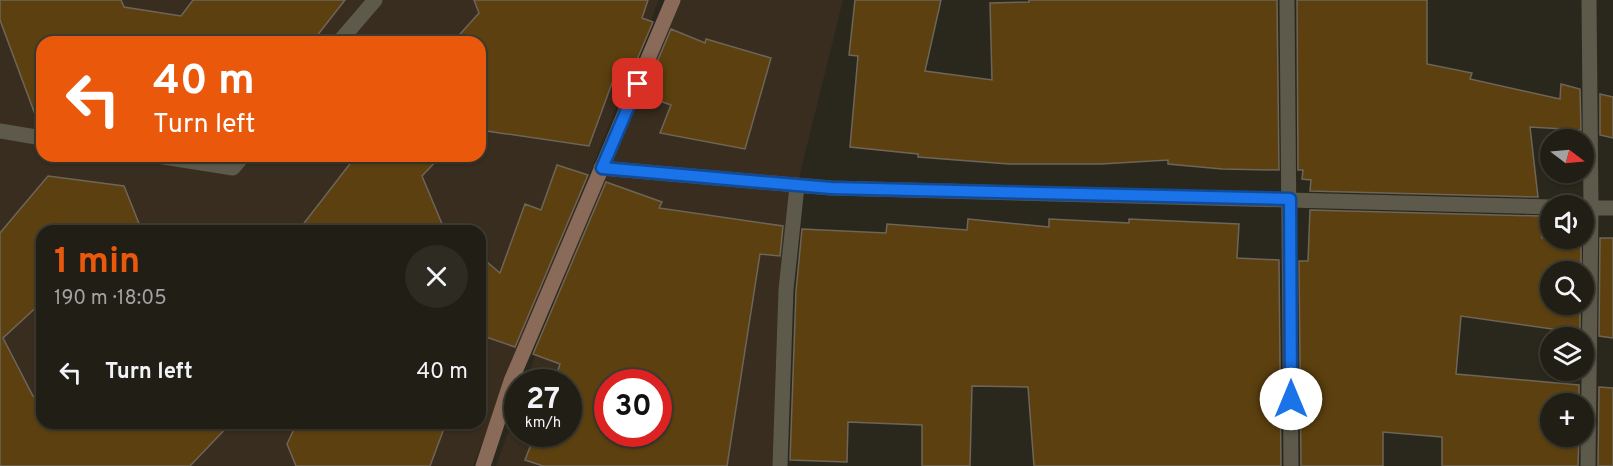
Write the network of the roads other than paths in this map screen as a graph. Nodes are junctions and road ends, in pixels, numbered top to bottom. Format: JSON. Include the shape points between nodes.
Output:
{"nodes":[{"id":1,"x":375,"y":0,"type":"edge"},
{"id":2,"x":674,"y":0,"type":"edge"},
{"id":3,"x":1287,"y":0,"type":"edge"},
{"id":4,"x":1589,"y":0,"type":"edge"},
{"id":5,"x":344,"y":36,"type":"edge"},
{"id":6,"x":0,"y":131,"type":"edge"},
{"id":7,"x":36,"y":137,"type":"edge"},
{"id":8,"x":195,"y":162,"type":"edge"},
{"id":9,"x":238,"y":162,"type":"edge"},
{"id":10,"x":602,"y":168,"type":"junction"},
{"id":11,"x":797,"y":186,"type":"junction"},
{"id":12,"x":1587,"y":195,"type":"edge"},
{"id":13,"x":1290,"y":199,"type":"junction"},
{"id":14,"x":1540,"y":207,"type":"edge"},
{"id":15,"x":1594,"y":208,"type":"edge"},
{"id":16,"x":1613,"y":208,"type":"edge"},
{"id":17,"x":1587,"y":249,"type":"edge"},
{"id":18,"x":483,"y":466,"type":"edge"},
{"id":19,"x":780,"y":466,"type":"edge"},
{"id":20,"x":1291,"y":466,"type":"edge"},
{"id":21,"x":1588,"y":466,"type":"edge"}],
"edges":[{"from":1,"to":5,"type":"street"},
{"from":2,"to":10,"type":"main road"},
{"from":3,"to":13,"type":"street"},
{"from":4,"to":12,"type":"street"},
{"from":6,"to":7,"type":"street"},
{"from":8,"to":9,"type":"street","via":[[233,168]]},
{"from":10,"to":11,"type":"street"},
{"from":10,"to":18,"type":"main road","via":[[512,381]]},
{"from":11,"to":13,"type":"street"},
{"from":11,"to":19,"type":"street","via":[[786,290]]},
{"from":13,"to":14,"type":"street"},
{"from":13,"to":20,"type":"street"},
{"from":15,"to":16,"type":"street"},
{"from":17,"to":21,"type":"street"}]}
